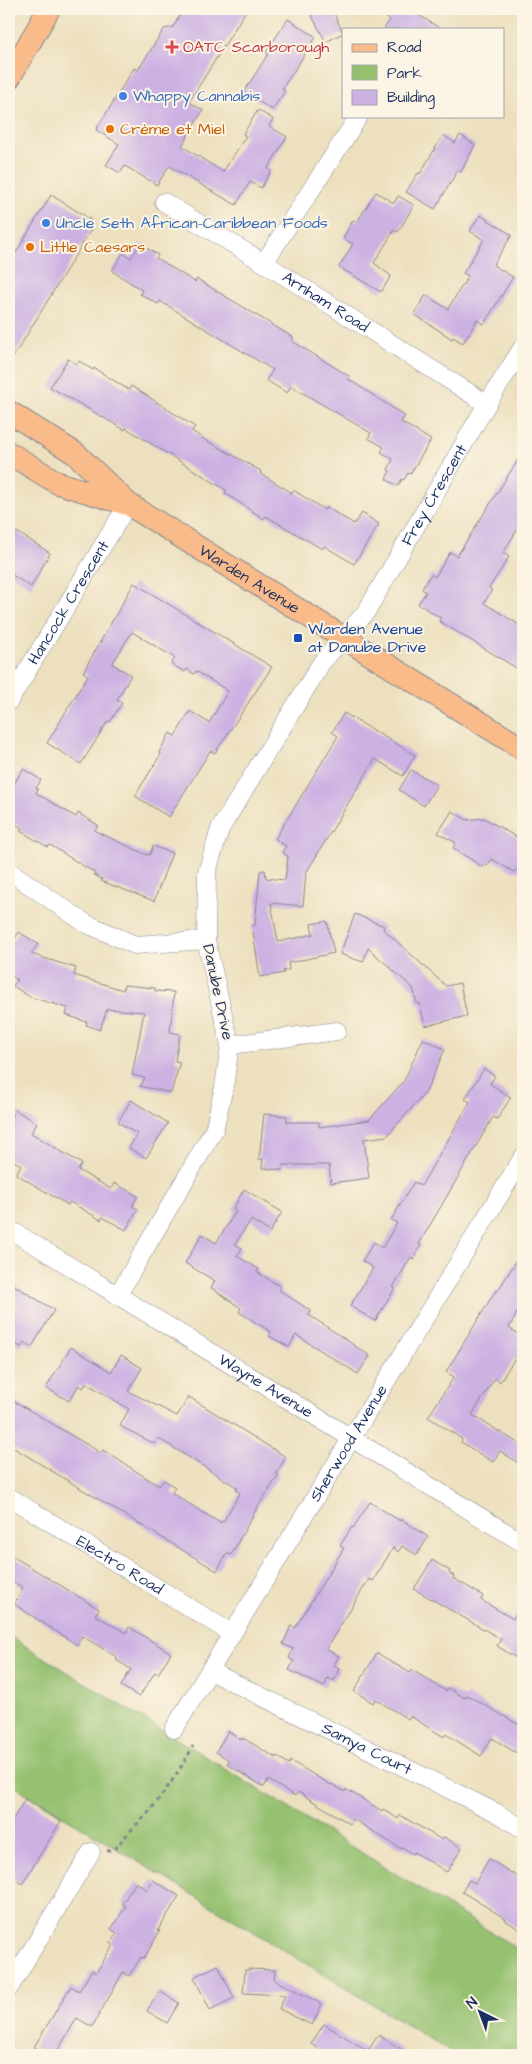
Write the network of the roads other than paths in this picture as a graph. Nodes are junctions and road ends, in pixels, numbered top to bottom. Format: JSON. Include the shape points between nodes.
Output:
{"nodes":[{"id":1,"x":50,"y":9,"type":"edge"},
{"id":2,"x":9,"y":78,"type":"edge"},
{"id":3,"x":358,"y":118,"type":"edge"},
{"id":4,"x":164,"y":202,"type":"dead end"},
{"id":5,"x":264,"y":263,"type":"junction"},
{"id":6,"x":523,"y":347,"type":"edge"},
{"id":7,"x":487,"y":404,"type":"junction"},
{"id":8,"x":9,"y":412,"type":"edge"},
{"id":9,"x":9,"y":453,"type":"edge"},
{"id":10,"x":128,"y":504,"type":"junction"},
{"id":11,"x":342,"y":638,"type":"junction"},
{"id":12,"x":9,"y":700,"type":"edge"},
{"id":13,"x":523,"y":749,"type":"edge"},
{"id":14,"x":9,"y":872,"type":"edge"},
{"id":15,"x":206,"y":940,"type":"junction"},
{"id":16,"x":337,"y":1031,"type":"dead end"},
{"id":17,"x":230,"y":1045,"type":"junction"},
{"id":18,"x":523,"y":1157,"type":"edge"},
{"id":19,"x":9,"y":1230,"type":"edge"},
{"id":20,"x":118,"y":1295,"type":"junction"},
{"id":21,"x":350,"y":1438,"type":"junction"},
{"id":22,"x":9,"y":1497,"type":"edge"},
{"id":23,"x":523,"y":1544,"type":"edge"},
{"id":24,"x":231,"y":1633,"type":"junction"},
{"id":25,"x":210,"y":1670,"type":"junction"},
{"id":26,"x":174,"y":1729,"type":"dead end"},
{"id":27,"x":523,"y":1829,"type":"edge"},
{"id":28,"x":91,"y":1852,"type":"road end"},
{"id":29,"x":9,"y":1988,"type":"edge"}],
"edges":[{"from":1,"to":2,"type":"main road"},
{"from":3,"to":5,"type":"street"},
{"from":4,"to":5,"type":"street","name":"Arnham Road"},
{"from":5,"to":7,"type":"street","name":"Arnham Road"},
{"from":6,"to":7,"type":"street","name":"Frey Crescent"},
{"from":7,"to":11,"type":"street","name":"Frey Crescent","via":[[366,612]]},
{"from":8,"to":10,"type":"main road","name":"Warden Avenue","via":[[76,454]]},
{"from":9,"to":10,"type":"main road","name":"Warden Avenue","via":[[58,484]]},
{"from":10,"to":11,"type":"main road","name":"Warden Avenue"},
{"from":10,"to":12,"type":"street","name":"Hancock Crescent"},
{"from":11,"to":13,"type":"main road","name":"Warden Avenue"},
{"from":11,"to":15,"type":"street","name":"Danube Drive","via":[[322,662],[220,829],[208,872]]},
{"from":14,"to":15,"type":"street","via":[[85,923],[135,945]]},
{"from":15,"to":17,"type":"street","name":"Danube Drive"},
{"from":16,"to":17,"type":"street"},
{"from":17,"to":20,"type":"street","name":"Danube Drive","via":[[214,1130]]},
{"from":18,"to":21,"type":"street","name":"Sherwood Avenue"},
{"from":19,"to":20,"type":"street","name":"Wayne Avenue"},
{"from":20,"to":21,"type":"street","name":"Wayne Avenue"},
{"from":21,"to":23,"type":"street","name":"Wayne Avenue"},
{"from":21,"to":24,"type":"street","name":"Sherwood Avenue"},
{"from":22,"to":24,"type":"street","name":"Electro Road"},
{"from":24,"to":25,"type":"street","name":"Sherwood Avenue"},
{"from":25,"to":26,"type":"street","name":"Sherwood Avenue"},
{"from":25,"to":27,"type":"street","name":"Samya Court"},
{"from":28,"to":29,"type":"street"}]}
